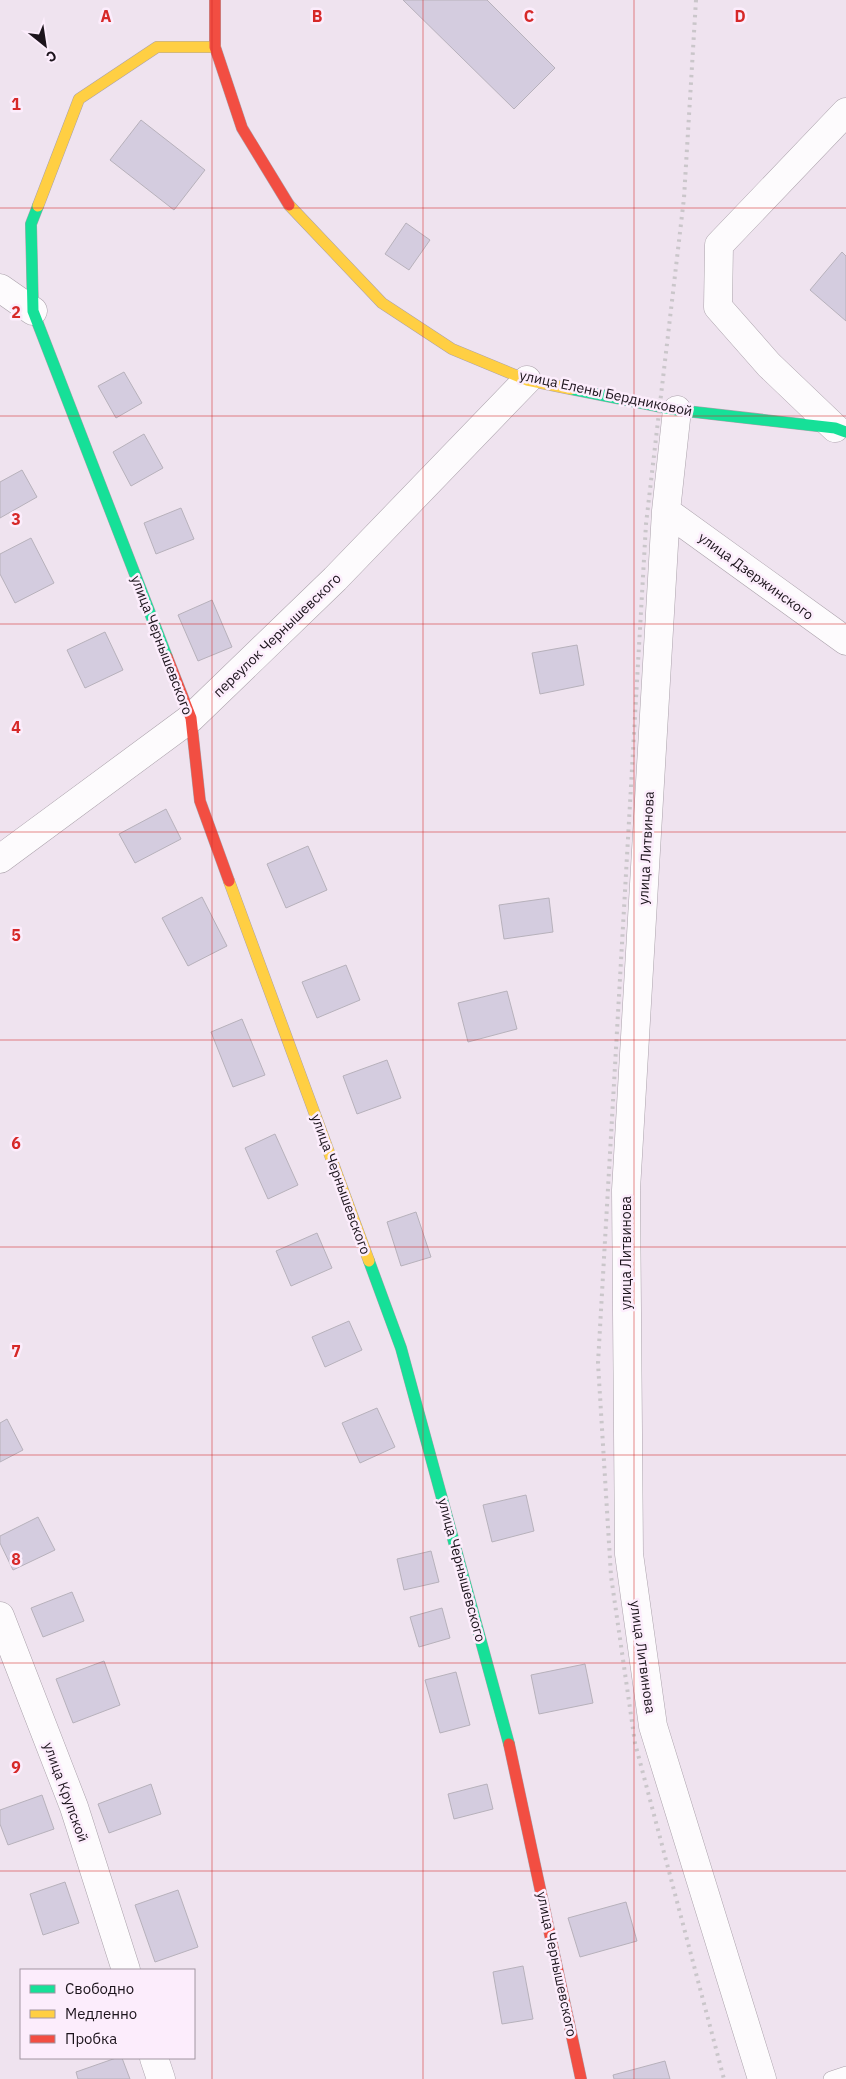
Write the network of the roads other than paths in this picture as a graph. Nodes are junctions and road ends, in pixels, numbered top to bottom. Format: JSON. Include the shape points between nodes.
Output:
{"nodes":[{"id":1,"x":215,"y":0,"type":"edge"},
{"id":2,"x":214,"y":47,"type":"junction"},
{"id":3,"x":846,"y":112,"type":"edge"},
{"id":4,"x":0,"y":288,"type":"edge"},
{"id":5,"x":33,"y":311,"type":"junction"},
{"id":6,"x":527,"y":380,"type":"junction"},
{"id":7,"x":677,"y":410,"type":"junction"},
{"id":8,"x":840,"y":430,"type":"edge"},
{"id":9,"x":666,"y":511,"type":"junction"},
{"id":10,"x":846,"y":641,"type":"edge"},
{"id":11,"x":191,"y":718,"type":"junction"},
{"id":12,"x":0,"y":859,"type":"edge"},
{"id":13,"x":0,"y":1616,"type":"edge"},
{"id":14,"x":126,"y":1969,"type":"edge"},
{"id":15,"x":154,"y":2059,"type":"edge"},
{"id":16,"x":846,"y":2074,"type":"edge"},
{"id":17,"x":161,"y":2079,"type":"edge"},
{"id":18,"x":581,"y":2079,"type":"edge"},
{"id":19,"x":762,"y":2079,"type":"edge"},
{"id":20,"x":831,"y":2079,"type":"edge"}],
"edges":[{"from":1,"to":2,"type":"street","name":"улица Елены Бердниковой"},
{"from":2,"to":5,"type":"street","name":"улица Чернышевского","via":[[157,46],[79,99],[31,224]]},
{"from":2,"to":6,"type":"street","name":"улица Елены Бердниковой","via":[[242,128],[287,203],[382,303],[452,349]]},
{"from":3,"to":8,"type":"street","via":[[719,245],[718,307],[769,365]]},
{"from":4,"to":5,"type":"street"},
{"from":5,"to":11,"type":"street","name":"улица Чернышевского"},
{"from":6,"to":7,"type":"street","name":"улица Елены Бердниковой"},
{"from":6,"to":11,"type":"street","name":"переулок Чернышевского","via":[[335,579]]},
{"from":7,"to":8,"type":"street","name":"улица Елены Бердниковой"},
{"from":7,"to":9,"type":"street","name":"улица Литвинова"},
{"from":9,"to":10,"type":"street","name":"улица Дзержинского"},
{"from":9,"to":19,"type":"street","name":"улица Литвинова","via":[[626,1190],[629,1554],[653,1726]]},
{"from":11,"to":12,"type":"street","name":"переулок Чернышевского"},
{"from":11,"to":18,"type":"street","name":"улица Чернышевского","via":[[200,801],[401,1348],[514,1761]]},
{"from":13,"to":14,"type":"street","name":"улица Крупской","via":[[74,1807]]},
{"from":15,"to":17,"type":"street"},
{"from":16,"to":20,"type":"lane"}]}
